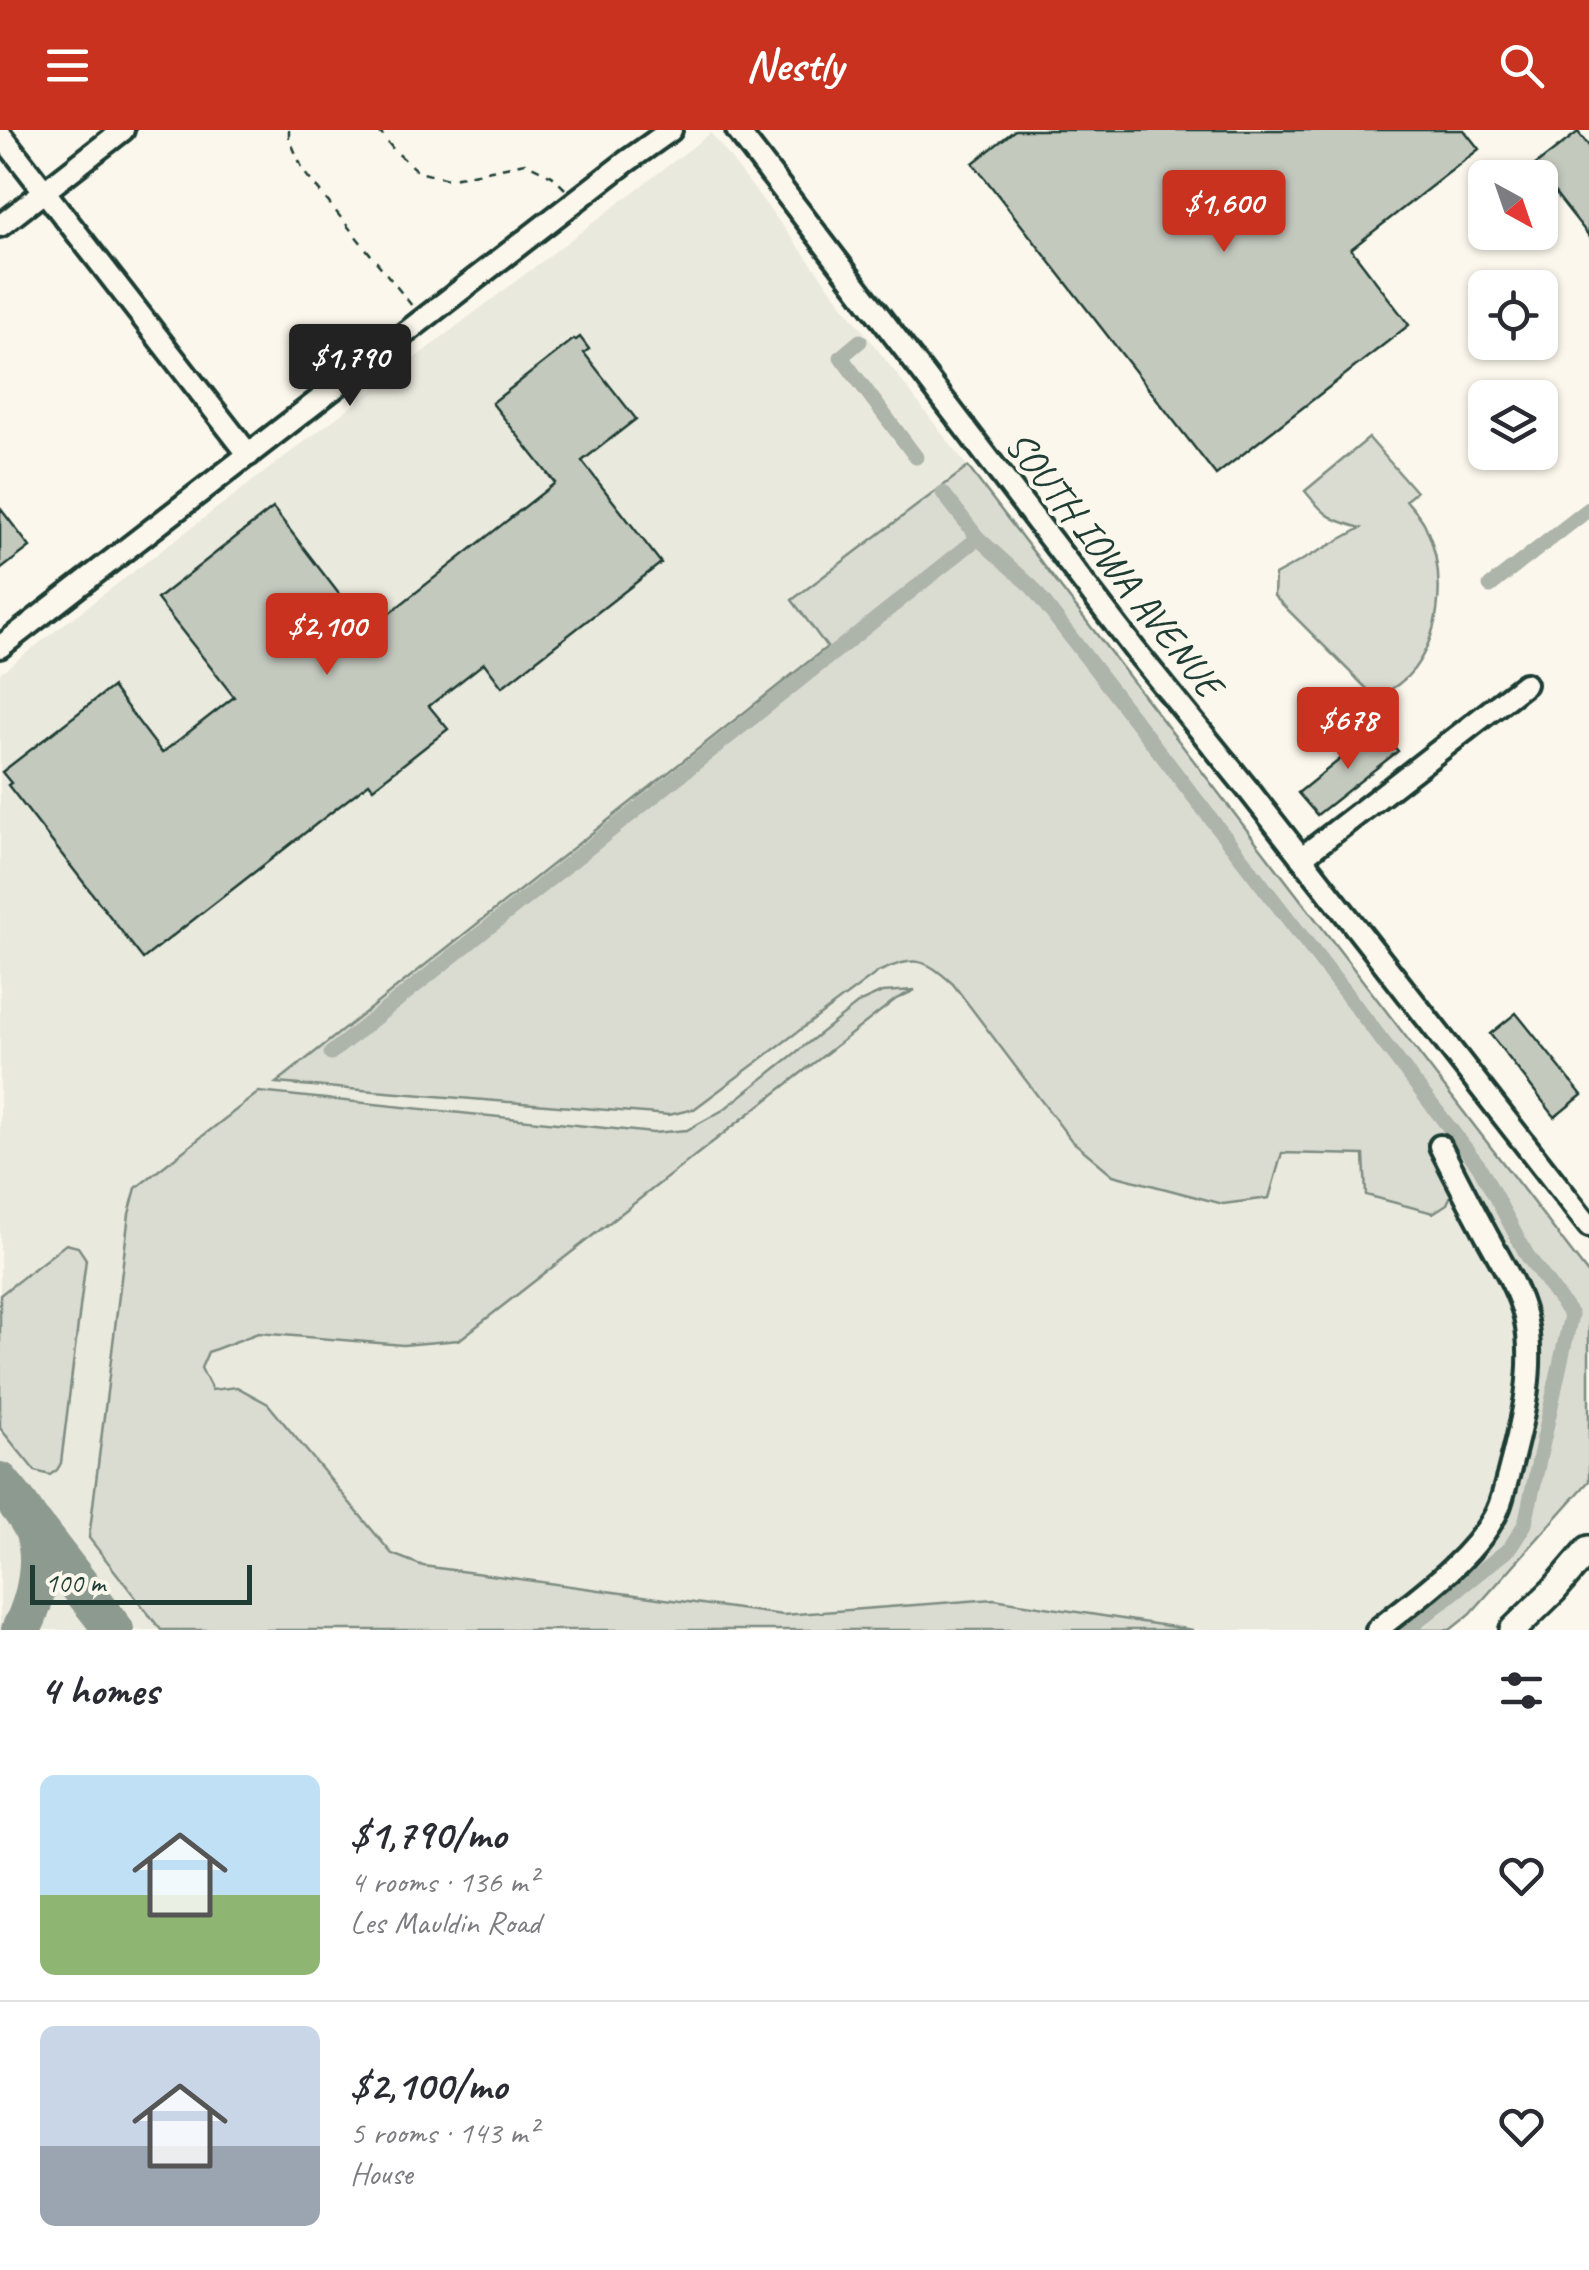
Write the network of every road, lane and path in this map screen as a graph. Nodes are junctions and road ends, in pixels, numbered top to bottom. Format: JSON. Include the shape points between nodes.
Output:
{"nodes":[{"id":1,"x":123,"y":130,"type":"edge"},
{"id":2,"x":289,"y":130,"type":"edge"},
{"id":3,"x":378,"y":130,"type":"edge"},
{"id":4,"x":672,"y":130,"type":"edge"},
{"id":5,"x":737,"y":130,"type":"edge"},
{"id":6,"x":0,"y":134,"type":"edge"},
{"id":7,"x":44,"y":191,"type":"junction"},
{"id":8,"x":576,"y":201,"type":"junction"},
{"id":9,"x":0,"y":226,"type":"edge"},
{"id":10,"x":424,"y":320,"type":"junction"},
{"id":11,"x":249,"y":455,"type":"junction"},
{"id":12,"x":0,"y":647,"type":"edge"},
{"id":13,"x":1525,"y":684,"type":"dead end"},
{"id":14,"x":1302,"y":858,"type":"junction"},
{"id":15,"x":1440,"y":1146,"type":"dead end"},
{"id":16,"x":1586,"y":1216,"type":"edge"},
{"id":17,"x":1589,"y":1550,"type":"edge"},
{"id":18,"x":1377,"y":1630,"type":"edge"},
{"id":19,"x":1513,"y":1630,"type":"edge"}],
"edges":[{"from":1,"to":7,"type":"street"},
{"from":2,"to":10,"type":"path","via":[[304,172]]},
{"from":3,"to":8,"type":"path","via":[[418,172],[448,179],[525,162],[552,176]]},
{"from":4,"to":8,"type":"street"},
{"from":5,"to":14,"type":"street","name":"SOUTH IOWA AVENUE"},
{"from":6,"to":7,"type":"street"},
{"from":7,"to":9,"type":"street"},
{"from":7,"to":11,"type":"street"},
{"from":8,"to":10,"type":"street"},
{"from":10,"to":11,"type":"street"},
{"from":11,"to":12,"type":"street"},
{"from":13,"to":14,"type":"street"},
{"from":14,"to":16,"type":"street","name":"SOUTH IOWA AVENUE"},
{"from":15,"to":18,"type":"street","via":[[1524,1314],[1527,1384],[1494,1518],[1447,1571]]},
{"from":17,"to":19,"type":"main road"}]}
